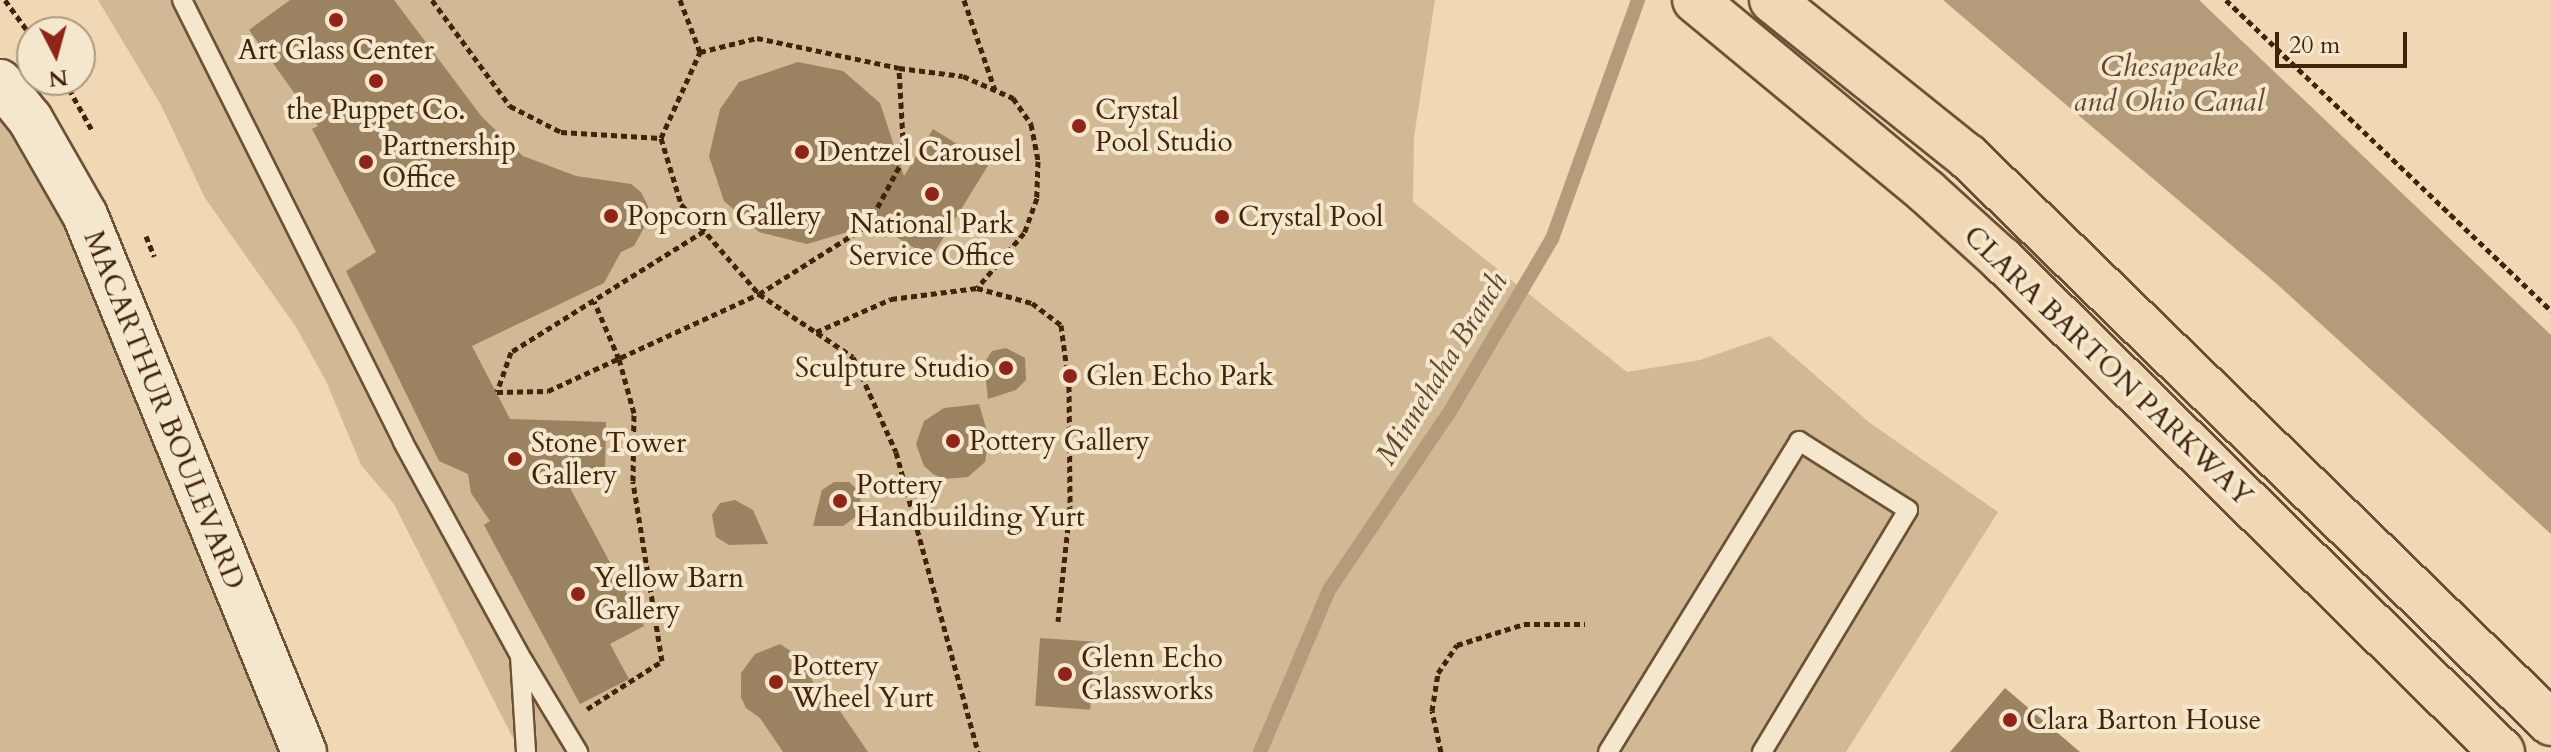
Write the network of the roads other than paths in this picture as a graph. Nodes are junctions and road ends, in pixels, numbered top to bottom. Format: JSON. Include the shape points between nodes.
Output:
{"nodes":[{"id":1,"x":182,"y":0,"type":"edge"},
{"id":2,"x":1695,"y":0,"type":"edge"},
{"id":3,"x":1772,"y":0,"type":"edge"},
{"id":4,"x":0,"y":82,"type":"edge"},
{"id":5,"x":520,"y":656,"type":"junction"},
{"id":6,"x":2551,"y":723,"type":"edge"},
{"id":7,"x":304,"y":752,"type":"edge"},
{"id":8,"x":526,"y":752,"type":"edge"},
{"id":9,"x":578,"y":752,"type":"edge"},
{"id":10,"x":1608,"y":752,"type":"edge"},
{"id":11,"x":1762,"y":752,"type":"edge"},
{"id":12,"x":2502,"y":752,"type":"edge"}],
"edges":[{"from":1,"to":5,"type":"lane","via":[[403,442]]},
{"from":2,"to":12,"type":"highway","name":"CLARA BARTON PARKWAY","via":[[2001,259]]},
{"from":3,"to":6,"type":"highway","name":"CLARA BARTON PARKWAY","via":[[1967,156]]},
{"from":4,"to":7,"type":"main road","name":"MACARTHUR BOULEVARD","via":[[30,119],[85,215]]},
{"from":5,"to":8,"type":"lane"},
{"from":5,"to":9,"type":"lane"},
{"from":10,"to":11,"type":"lane","via":[[1799,441],[1908,510]]}]}
